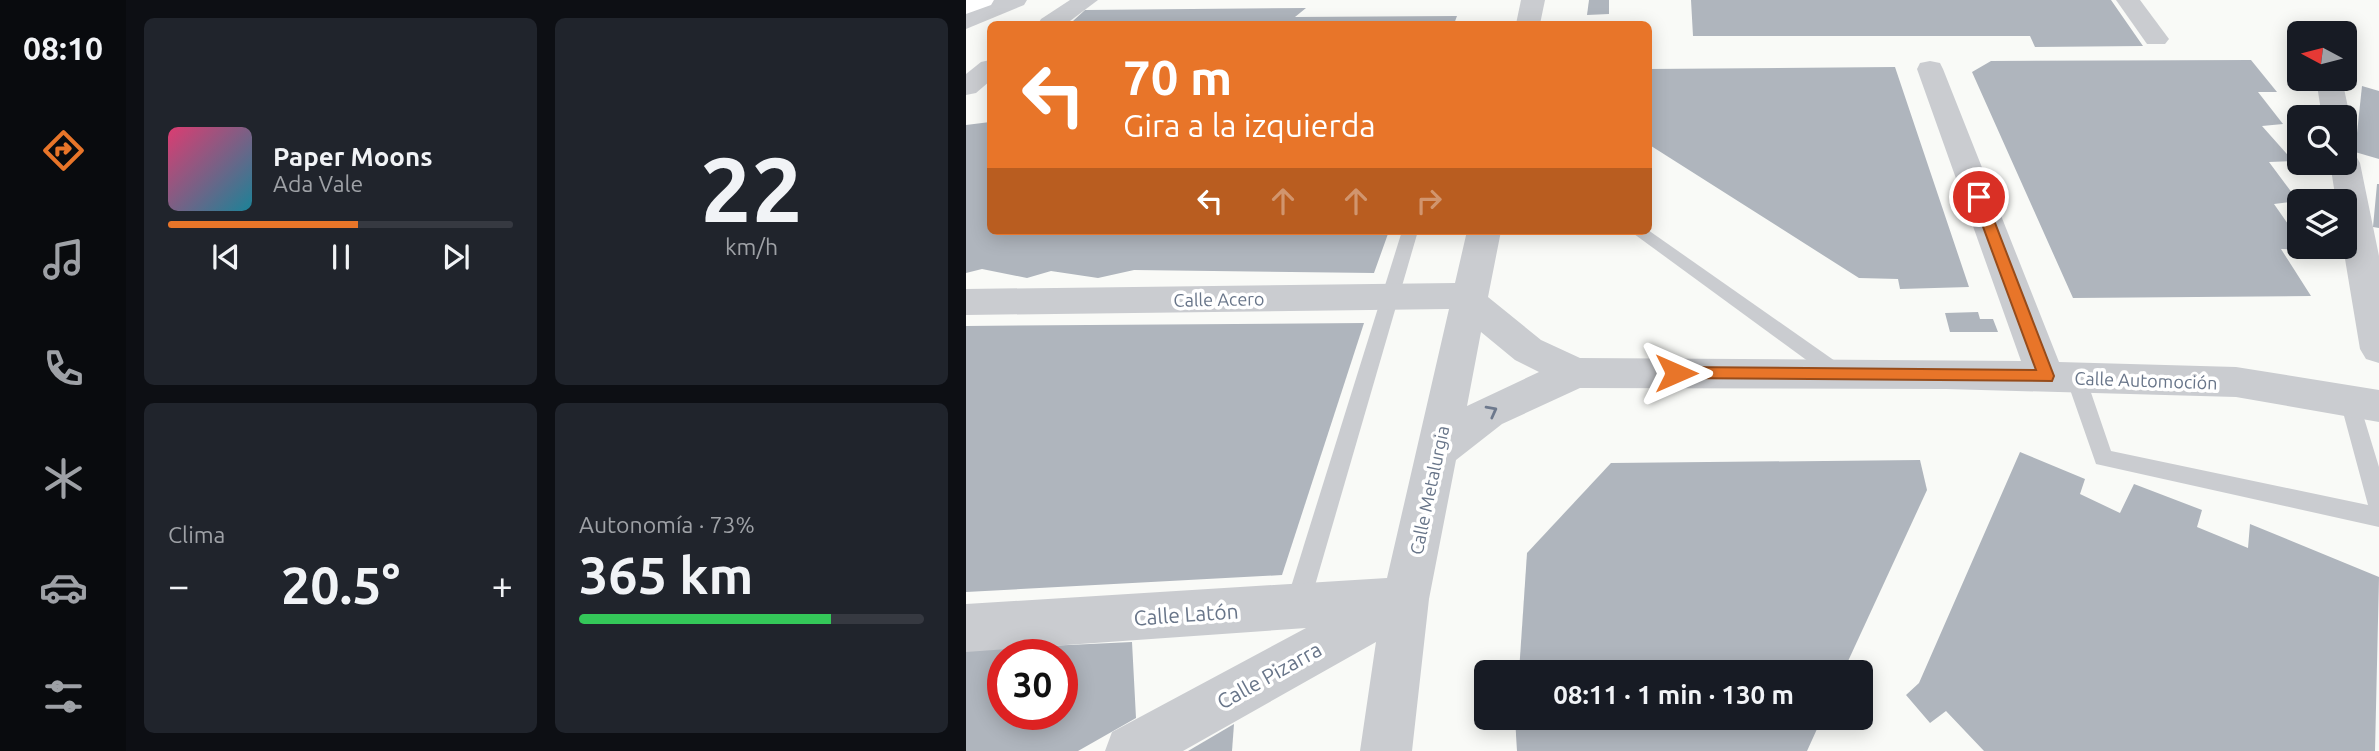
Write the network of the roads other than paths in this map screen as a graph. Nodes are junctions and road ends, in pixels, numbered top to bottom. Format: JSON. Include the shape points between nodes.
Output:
{"nodes":[{"id":1,"x":982,"y":0,"type":"edge"},
{"id":2,"x":1015,"y":0,"type":"edge"},
{"id":3,"x":1079,"y":0,"type":"edge"},
{"id":4,"x":1086,"y":0,"type":"edge"},
{"id":5,"x":1534,"y":0,"type":"edge"},
{"id":6,"x":2129,"y":0,"type":"edge"},
{"id":7,"x":966,"y":7,"type":"edge"},
{"id":8,"x":998,"y":21,"type":"edge"},
{"id":9,"x":1055,"y":21,"type":"edge"},
{"id":10,"x":1055,"y":21,"type":"edge"},
{"id":11,"x":1529,"y":21,"type":"edge"},
{"id":12,"x":2157,"y":39,"type":"dead end"},
{"id":13,"x":979,"y":45,"type":"edge"},
{"id":14,"x":1930,"y":69,"type":"dead end"},
{"id":15,"x":966,"y":87,"type":"edge"},
{"id":16,"x":2347,"y":175,"type":"edge"},
{"id":17,"x":1409,"y":235,"type":"edge"},
{"id":18,"x":1483,"y":235,"type":"edge"},
{"id":19,"x":1644,"y":235,"type":"edge"},
{"id":20,"x":1390,"y":298,"type":"junction"},
{"id":21,"x":1470,"y":299,"type":"junction"},
{"id":22,"x":966,"y":302,"type":"edge"},
{"id":23,"x":1460,"y":346,"type":"junction"},
{"id":24,"x":2379,"y":349,"type":"edge"},
{"id":25,"x":1528,"y":350,"type":"junction"},
{"id":26,"x":1576,"y":373,"type":"junction"},
{"id":27,"x":1838,"y":373,"type":"junction"},
{"id":28,"x":2061,"y":377,"type":"junction"},
{"id":29,"x":2364,"y":404,"type":"edge"},
{"id":30,"x":1437,"y":451,"type":"junction"},
{"id":31,"x":2379,"y":505,"type":"edge"},
{"id":32,"x":2379,"y":517,"type":"edge"},
{"id":33,"x":1406,"y":599,"type":"junction"},
{"id":34,"x":1297,"y":606,"type":"junction"},
{"id":35,"x":966,"y":628,"type":"edge"},
{"id":36,"x":1131,"y":751,"type":"edge"},
{"id":37,"x":1385,"y":751,"type":"edge"}],
"edges":[{"from":1,"to":7,"type":"main road"},
{"from":2,"to":8,"type":"street"},
{"from":3,"to":9,"type":"street"},
{"from":4,"to":10,"type":"street"},
{"from":5,"to":11,"type":"street"},
{"from":6,"to":12,"type":"street"},
{"from":13,"to":15,"type":"street"},
{"from":14,"to":28,"type":"street"},
{"from":16,"to":24,"type":"street"},
{"from":17,"to":20,"type":"lane"},
{"from":18,"to":21,"type":"street","name":"Calle Metalurgia"},
{"from":19,"to":27,"type":"lane"},
{"from":20,"to":21,"type":"street","name":"Calle Acero"},
{"from":20,"to":22,"type":"street","name":"Calle Acero"},
{"from":20,"to":34,"type":"lane"},
{"from":21,"to":23,"type":"street","name":"Calle Metalurgia"},
{"from":21,"to":25,"type":"street"},
{"from":23,"to":25,"type":"street","via":[[1481,340]]},
{"from":23,"to":30,"type":"street","name":"Calle Metalurgia"},
{"from":25,"to":26,"type":"street"},
{"from":26,"to":27,"type":"street","name":"Calle Automoción"},
{"from":30,"to":26,"type":"street","one_way":true,"via":[[1488,412]]},
{"from":27,"to":28,"type":"street","name":"Calle Automoción"},
{"from":28,"to":29,"type":"street","name":"Calle Automoción","via":[[2236,382]]},
{"from":28,"to":32,"type":"lane","via":[[2103,458]]},
{"from":29,"to":31,"type":"lane"},
{"from":30,"to":33,"type":"street","name":"Calle Metalurgia"},
{"from":33,"to":34,"type":"street","name":"Calle Latón"},
{"from":33,"to":36,"type":"street","name":"Calle Pizarra"},
{"from":33,"to":37,"type":"street","name":"Calle Metalurgia"},
{"from":34,"to":35,"type":"street","name":"Calle Latón"}]}
